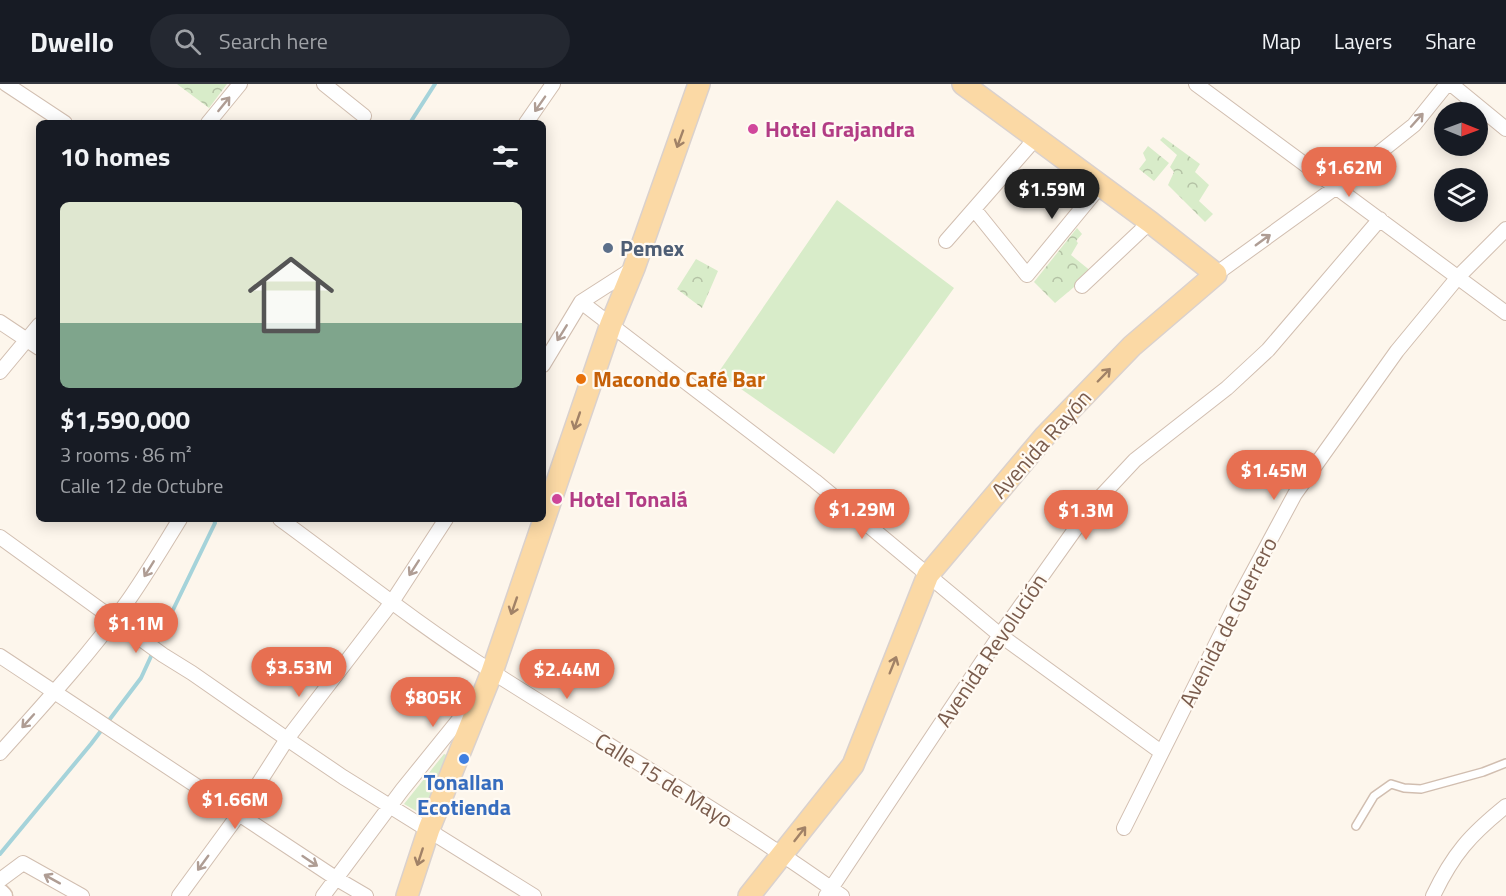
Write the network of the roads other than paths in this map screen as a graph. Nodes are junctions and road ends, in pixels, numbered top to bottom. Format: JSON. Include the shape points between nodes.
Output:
{"nodes":[{"id":1,"x":6,"y":84,"type":"edge"},
{"id":2,"x":240,"y":84,"type":"edge"},
{"id":3,"x":324,"y":84,"type":"edge"},
{"id":4,"x":553,"y":84,"type":"edge"},
{"id":5,"x":699,"y":84,"type":"edge"},
{"id":6,"x":963,"y":84,"type":"edge"},
{"id":7,"x":1196,"y":84,"type":"edge"},
{"id":8,"x":1449,"y":84,"type":"edge"},
{"id":9,"x":364,"y":116,"type":"dead end"},
{"id":10,"x":60,"y":120,"type":"edge"},
{"id":11,"x":210,"y":120,"type":"edge"},
{"id":12,"x":528,"y":120,"type":"edge"},
{"id":13,"x":1506,"y":129,"type":"edge"},
{"id":14,"x":1036,"y":138,"type":"junction"},
{"id":15,"x":1101,"y":185,"type":"junction"},
{"id":16,"x":1335,"y":188,"type":"junction"},
{"id":17,"x":974,"y":208,"type":"junction"},
{"id":18,"x":1380,"y":219,"type":"junction"},
{"id":19,"x":1150,"y":222,"type":"junction"},
{"id":20,"x":1506,"y":229,"type":"edge"},
{"id":21,"x":946,"y":241,"type":"dead end"},
{"id":22,"x":634,"y":268,"type":"junction"},
{"id":23,"x":1216,"y":274,"type":"junction"},
{"id":24,"x":1458,"y":277,"type":"junction"},
{"id":25,"x":1082,"y":286,"type":"dead end"},
{"id":26,"x":581,"y":302,"type":"junction"},
{"id":27,"x":1506,"y":313,"type":"edge"},
{"id":28,"x":0,"y":322,"type":"edge"},
{"id":29,"x":611,"y":324,"type":"junction"},
{"id":30,"x":36,"y":328,"type":"edge"},
{"id":31,"x":27,"y":339,"type":"junction"},
{"id":32,"x":36,"y":346,"type":"edge"},
{"id":33,"x":546,"y":360,"type":"edge"},
{"id":34,"x":0,"y":372,"type":"edge"},
{"id":35,"x":546,"y":513,"type":"edge"},
{"id":36,"x":178,"y":522,"type":"edge"},
{"id":37,"x":284,"y":522,"type":"edge"},
{"id":38,"x":444,"y":522,"type":"edge"},
{"id":39,"x":543,"y":522,"type":"edge"},
{"id":40,"x":0,"y":537,"type":"edge"},
{"id":41,"x":928,"y":575,"type":"junction"},
{"id":42,"x":392,"y":602,"type":"junction"},
{"id":43,"x":114,"y":619,"type":"junction"},
{"id":44,"x":1000,"y":635,"type":"junction"},
{"id":45,"x":0,"y":656,"type":"edge"},
{"id":46,"x":489,"y":678,"type":"junction"},
{"id":47,"x":54,"y":692,"type":"junction"},
{"id":48,"x":287,"y":739,"type":"junction"},
{"id":49,"x":1161,"y":752,"type":"junction"},
{"id":50,"x":0,"y":753,"type":"edge"},
{"id":51,"x":1506,"y":763,"type":"edge"},
{"id":52,"x":391,"y":805,"type":"junction"},
{"id":53,"x":1506,"y":806,"type":"edge"},
{"id":54,"x":239,"y":814,"type":"junction"},
{"id":55,"x":1356,"y":826,"type":"dead end"},
{"id":56,"x":1124,"y":828,"type":"dead end"},
{"id":57,"x":429,"y":829,"type":"junction"},
{"id":58,"x":784,"y":855,"type":"junction"},
{"id":59,"x":337,"y":879,"type":"junction"},
{"id":60,"x":0,"y":880,"type":"edge"},
{"id":61,"x":833,"y":893,"type":"edge"},
{"id":62,"x":82,"y":896,"type":"edge"},
{"id":63,"x":179,"y":896,"type":"edge"},
{"id":64,"x":323,"y":896,"type":"edge"},
{"id":65,"x":366,"y":896,"type":"edge"},
{"id":66,"x":407,"y":896,"type":"edge"},
{"id":67,"x":534,"y":896,"type":"edge"},
{"id":68,"x":749,"y":896,"type":"edge"},
{"id":69,"x":1433,"y":896,"type":"edge"}],
"edges":[{"from":1,"to":10,"type":"street"},
{"from":11,"to":2,"type":"street","one_way":true},
{"from":3,"to":9,"type":"street"},
{"from":4,"to":12,"type":"street","one_way":true},
{"from":5,"to":22,"type":"main road","one_way":true},
{"from":6,"to":14,"type":"main road"},
{"from":7,"to":16,"type":"street"},
{"from":8,"to":13,"type":"street"},
{"from":16,"to":8,"type":"street","name":"Avenida Rayón","one_way":true,"via":[[1414,125]]},
{"from":14,"to":15,"type":"main road"},
{"from":14,"to":17,"type":"street"},
{"from":15,"to":17,"type":"street","via":[[1027,275]]},
{"from":15,"to":19,"type":"main road"},
{"from":16,"to":18,"type":"street"},
{"from":23,"to":16,"type":"street","name":"Avenida Rayón","one_way":true},
{"from":17,"to":21,"type":"street"},
{"from":18,"to":24,"type":"street"},
{"from":18,"to":44,"type":"street","name":"Avenida Revolución","via":[[1268,350],[1227,388],[1135,460],[1091,507]]},
{"from":19,"to":23,"type":"main road"},
{"from":19,"to":25,"type":"street"},
{"from":20,"to":24,"type":"street","name":"Avenida de Guerrero"},
{"from":22,"to":26,"type":"street"},
{"from":22,"to":29,"type":"main road"},
{"from":41,"to":23,"type":"main road","name":"Avenida Rayón","one_way":true,"via":[[1045,436],[1132,346]]},
{"from":24,"to":27,"type":"street"},
{"from":24,"to":49,"type":"street","name":"Avenida de Guerrero","via":[[1397,351],[1295,494]]},
{"from":26,"to":29,"type":"street"},
{"from":26,"to":33,"type":"street","one_way":true},
{"from":28,"to":31,"type":"street"},
{"from":29,"to":35,"type":"main road","one_way":true},
{"from":29,"to":41,"type":"street"},
{"from":30,"to":31,"type":"street"},
{"from":31,"to":32,"type":"street"},
{"from":31,"to":34,"type":"street"},
{"from":36,"to":43,"type":"street","one_way":true},
{"from":37,"to":42,"type":"street","name":"Calle 15 de Mayo"},
{"from":38,"to":42,"type":"street","one_way":true},
{"from":39,"to":46,"type":"main road","one_way":true},
{"from":40,"to":43,"type":"street"},
{"from":41,"to":44,"type":"street"},
{"from":58,"to":41,"type":"main road","name":"Avenida Rayón","one_way":true,"via":[[853,765]]},
{"from":42,"to":46,"type":"street","name":"Calle 15 de Mayo"},
{"from":42,"to":48,"type":"street"},
{"from":43,"to":47,"type":"street"},
{"from":43,"to":48,"type":"street"},
{"from":44,"to":49,"type":"street"},
{"from":44,"to":61,"type":"street","name":"Avenida Revolución"},
{"from":45,"to":47,"type":"street"},
{"from":46,"to":52,"type":"street"},
{"from":46,"to":57,"type":"main road"},
{"from":46,"to":58,"type":"street","name":"Calle 15 de Mayo"},
{"from":47,"to":50,"type":"street","one_way":true},
{"from":47,"to":54,"type":"street"},
{"from":48,"to":52,"type":"street"},
{"from":48,"to":54,"type":"street"},
{"from":49,"to":56,"type":"street","name":"Avenida de Guerrero"},
{"from":51,"to":55,"type":"lane","via":[[1421,789],[1391,784],[1374,796]]},
{"from":52,"to":57,"type":"street"},
{"from":52,"to":59,"type":"street"},
{"from":53,"to":69,"type":"street","via":[[1462,846]]},
{"from":54,"to":59,"type":"street","one_way":true},
{"from":54,"to":63,"type":"street","one_way":true},
{"from":57,"to":66,"type":"main road","one_way":true},
{"from":57,"to":67,"type":"street"},
{"from":58,"to":61,"type":"street","name":"Calle 15 de Mayo"},
{"from":58,"to":68,"type":"main road","name":"Avenida Rayón"},
{"from":59,"to":64,"type":"street"},
{"from":59,"to":65,"type":"street"},
{"from":62,"to":60,"type":"street","one_way":true,"via":[[23,863]]}]}
